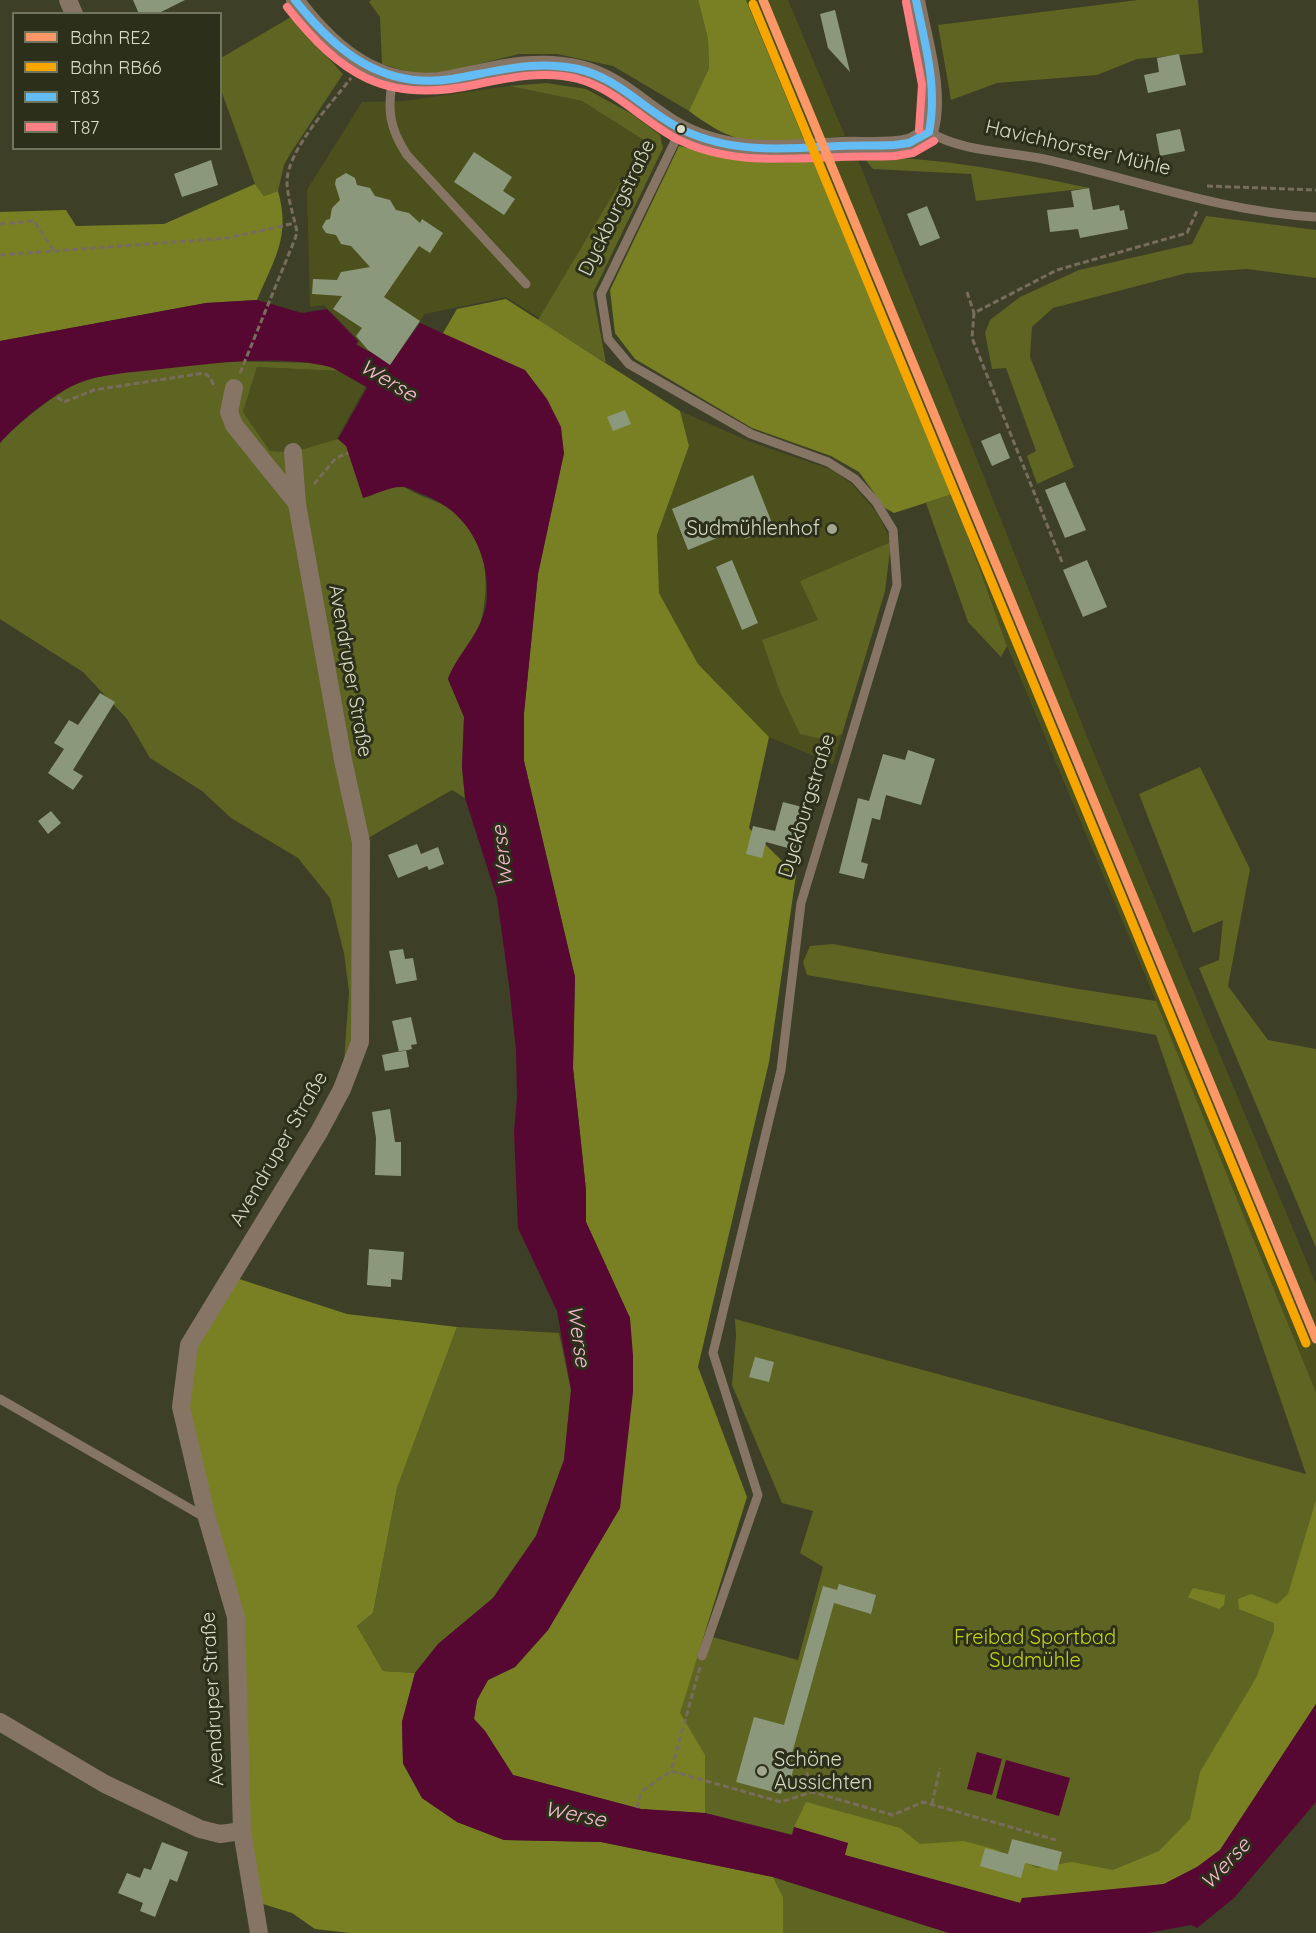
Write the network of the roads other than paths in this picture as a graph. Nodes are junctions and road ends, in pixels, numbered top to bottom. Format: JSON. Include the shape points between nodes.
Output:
{"nodes":[{"id":1,"x":295,"y":0,"type":"edge"},
{"id":2,"x":916,"y":0,"type":"edge"},
{"id":3,"x":393,"y":77,"type":"junction"},
{"id":4,"x":681,"y":129,"type":"junction"},
{"id":5,"x":929,"y":132,"type":"junction"},
{"id":6,"x":1316,"y":217,"type":"edge"},
{"id":7,"x":526,"y":284,"type":"dead end"},
{"id":8,"x":234,"y":388,"type":"road end"},
{"id":9,"x":293,"y":452,"type":"dead end"},
{"id":10,"x":297,"y":504,"type":"junction"},
{"id":11,"x":0,"y":1399,"type":"edge"},
{"id":12,"x":207,"y":1518,"type":"junction"},
{"id":13,"x":702,"y":1656,"type":"road end"},
{"id":14,"x":0,"y":1722,"type":"edge"},
{"id":15,"x":242,"y":1832,"type":"junction"},
{"id":16,"x":259,"y":1933,"type":"edge"}],
"edges":[{"from":1,"to":3,"type":"street","name":"Dyckburgstraße","via":[[322,34],[358,63]]},
{"from":2,"to":5,"type":"street","via":[[933,94],[934,115]]},
{"from":3,"to":4,"type":"street","name":"Dyckburgstraße","via":[[447,80],[538,63],[570,67],[602,76]]},
{"from":3,"to":7,"type":"lane","via":[[389,102],[394,135],[407,155]]},
{"from":4,"to":5,"type":"street","name":"Dyckburgstraße","via":[[714,142],[782,151],[907,143]]},
{"from":4,"to":13,"type":"lane","name":"Dyckburgstraße","via":[[601,294],[608,339],[629,364],[751,434],[828,462],[855,479],[876,502],[893,530],[897,585],[801,903],[781,1070],[713,1353],[758,1495]]},
{"from":5,"to":6,"type":"lane","name":"Havichhorster Mühle","via":[[946,143],[1043,159],[1202,201]]},
{"from":8,"to":10,"type":"street","name":"Avendruper Straße","via":[[229,412],[234,425]]},
{"from":9,"to":10,"type":"street"},
{"from":10,"to":12,"type":"street","name":"Avendruper Straße","via":[[361,842],[360,1042],[342,1089],[319,1132],[189,1345],[181,1407]]},
{"from":11,"to":12,"type":"lane"},
{"from":12,"to":15,"type":"street","name":"Avendruper Straße","via":[[236,1617]]},
{"from":14,"to":15,"type":"street","via":[[105,1784],[201,1829],[220,1834]]},
{"from":15,"to":16,"type":"street","name":"Avendruper Straße"}]}
